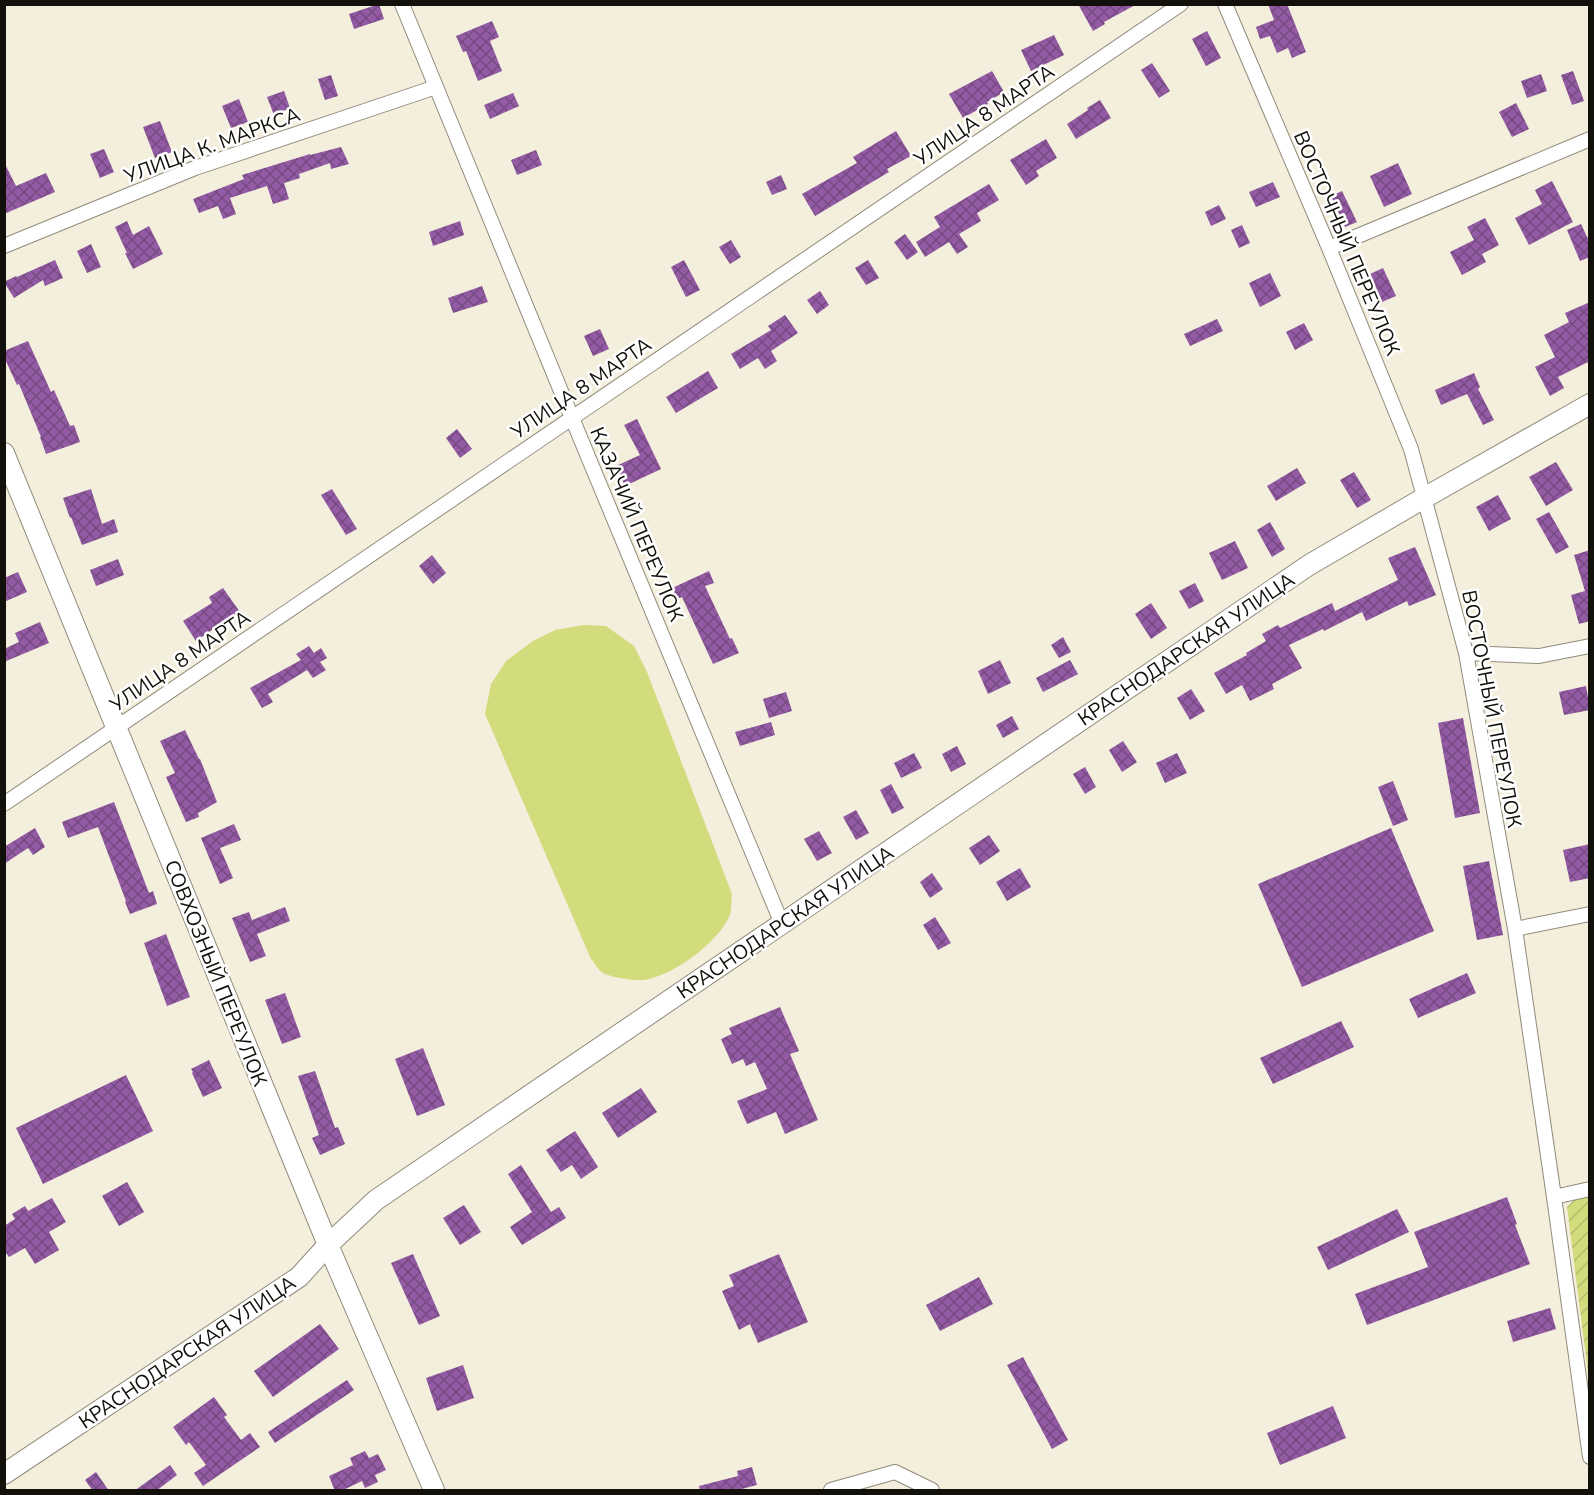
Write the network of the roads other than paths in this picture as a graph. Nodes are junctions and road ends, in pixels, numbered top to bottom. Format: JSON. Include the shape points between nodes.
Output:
{"nodes":[{"id":1,"x":402,"y":4,"type":"edge"},
{"id":2,"x":1181,"y":4,"type":"edge"},
{"id":3,"x":1226,"y":4,"type":"edge"},
{"id":4,"x":436,"y":87,"type":"junction"},
{"id":5,"x":1590,"y":139,"type":"edge"},
{"id":6,"x":4,"y":246,"type":"edge"},
{"id":7,"x":1329,"y":248,"type":"junction"},
{"id":8,"x":1590,"y":405,"type":"edge"},
{"id":9,"x":572,"y":418,"type":"junction"},
{"id":10,"x":4,"y":453,"type":"edge"},
{"id":11,"x":1424,"y":498,"type":"junction"},
{"id":12,"x":1590,"y":646,"type":"edge"},
{"id":13,"x":1466,"y":653,"type":"junction"},
{"id":14,"x":116,"y":728,"type":"junction"},
{"id":15,"x":4,"y":804,"type":"edge"},
{"id":16,"x":1590,"y":914,"type":"edge"},
{"id":17,"x":782,"y":924,"type":"junction"},
{"id":18,"x":1515,"y":929,"type":"junction"},
{"id":19,"x":1590,"y":1189,"type":"edge"},
{"id":20,"x":1554,"y":1197,"type":"junction"},
{"id":21,"x":328,"y":1245,"type":"junction"},
{"id":22,"x":1590,"y":1457,"type":"edge"},
{"id":23,"x":4,"y":1474,"type":"edge"},
{"id":24,"x":434,"y":1491,"type":"edge"},
{"id":25,"x":831,"y":1491,"type":"edge"},
{"id":26,"x":932,"y":1491,"type":"edge"}],
"edges":[{"from":1,"to":4,"type":"street","name":"КАЗАЧИЙ ПЕРЕУЛОК"},
{"from":2,"to":9,"type":"street","name":"УЛИЦА 8 МАРТА"},
{"from":3,"to":7,"type":"street","name":"ВОСТОЧНЫЙ ПЕРЕУЛОК"},
{"from":4,"to":6,"type":"street","name":"УЛИЦА К. МАРКСА","via":[[195,168]]},
{"from":4,"to":9,"type":"street","name":"КАЗАЧИЙ ПЕРЕУЛОК"},
{"from":5,"to":7,"type":"street"},
{"from":7,"to":11,"type":"street","name":"ВОСТОЧНЫЙ ПЕРЕУЛОК","via":[[1411,449]]},
{"from":8,"to":11,"type":"street","name":"КРАСНОДАРСКАЯ УЛИЦА"},
{"from":9,"to":14,"type":"street","name":"УЛИЦА 8 МАРТА"},
{"from":9,"to":17,"type":"street","name":"КАЗАЧИЙ ПЕРЕУЛОК"},
{"from":10,"to":14,"type":"street","name":"СОВХОЗНЫЙ ПЕРЕУЛОК"},
{"from":11,"to":13,"type":"street","name":"ВОСТОЧНЫЙ ПЕРЕУЛОК"},
{"from":11,"to":17,"type":"street","name":"КРАСНОДАРСКАЯ УЛИЦА","via":[[1309,565]]},
{"from":12,"to":13,"type":"street","via":[[1539,656]]},
{"from":13,"to":18,"type":"street","name":"ВОСТОЧНЫЙ ПЕРЕУЛОК"},
{"from":14,"to":15,"type":"street","name":"УЛИЦА 8 МАРТА"},
{"from":14,"to":21,"type":"street","name":"СОВХОЗНЫЙ ПЕРЕУЛОК"},
{"from":16,"to":18,"type":"street"},
{"from":17,"to":21,"type":"street","name":"КРАСНОДАРСКАЯ УЛИЦА","via":[[376,1200]]},
{"from":18,"to":20,"type":"street","name":"ВОСТОЧНЫЙ ПЕРЕУЛОК"},
{"from":19,"to":20,"type":"street"},
{"from":20,"to":22,"type":"street","name":"ВОСТОЧНЫЙ ПЕРЕУЛОК"},
{"from":21,"to":23,"type":"street","name":"КРАСНОДАРСКАЯ УЛИЦА","via":[[299,1277]]},
{"from":21,"to":24,"type":"street","name":"СОВХОЗНЫЙ ПЕРЕУЛОК"},
{"from":25,"to":26,"type":"street","via":[[895,1472]]}]}
